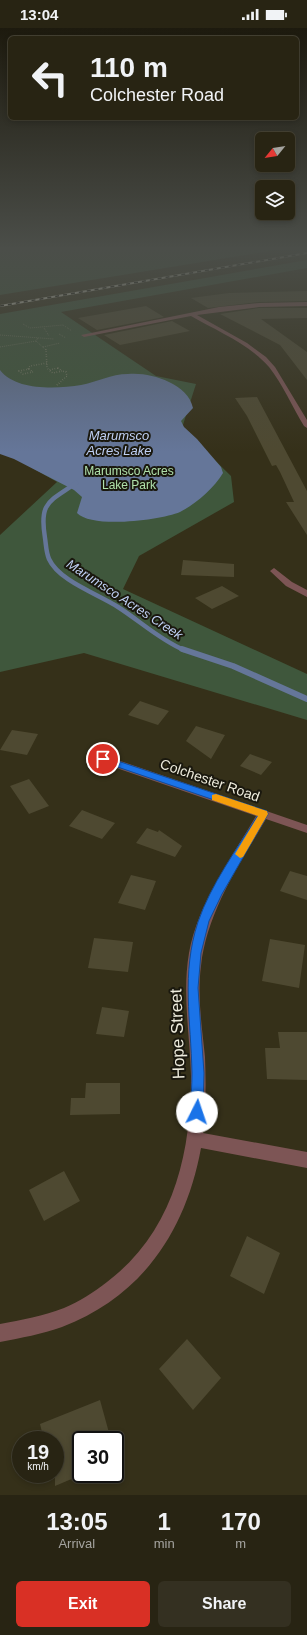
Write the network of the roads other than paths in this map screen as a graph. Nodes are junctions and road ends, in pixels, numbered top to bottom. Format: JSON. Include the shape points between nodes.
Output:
{"nodes":[{"id":1,"x":184,"y":315,"type":"edge"},
{"id":2,"x":195,"y":315,"type":"edge"},
{"id":3,"x":84,"y":335,"type":"dead end"},
{"id":4,"x":307,"y":426,"type":"edge"},
{"id":5,"x":274,"y":571,"type":"dead end"},
{"id":6,"x":307,"y":594,"type":"edge"},
{"id":7,"x":103,"y":759,"type":"dead end"},
{"id":8,"x":263,"y":814,"type":"junction"},
{"id":9,"x":307,"y":829,"type":"edge"},
{"id":10,"x":194,"y":1139,"type":"junction"},
{"id":11,"x":307,"y":1160,"type":"edge"},
{"id":12,"x":0,"y":1333,"type":"edge"}],
"edges":[{"from":1,"to":3,"type":"street"},
{"from":2,"to":4,"type":"street","via":[[264,358]]},
{"from":5,"to":6,"type":"street","via":[[289,584]]},
{"from":7,"to":8,"type":"street","name":"Colchester Road"},
{"from":8,"to":9,"type":"street","name":"Colchester Road"},
{"from":8,"to":10,"type":"street","name":"Hope Street","via":[[217,893],[204,921],[196,953],[192,988],[198,1099]]},
{"from":10,"to":11,"type":"street"},
{"from":10,"to":12,"type":"street","name":"Hope Street","via":[[185,1181],[171,1219],[158,1242],[132,1272],[108,1292],[72,1313],[42,1325]]}]}
